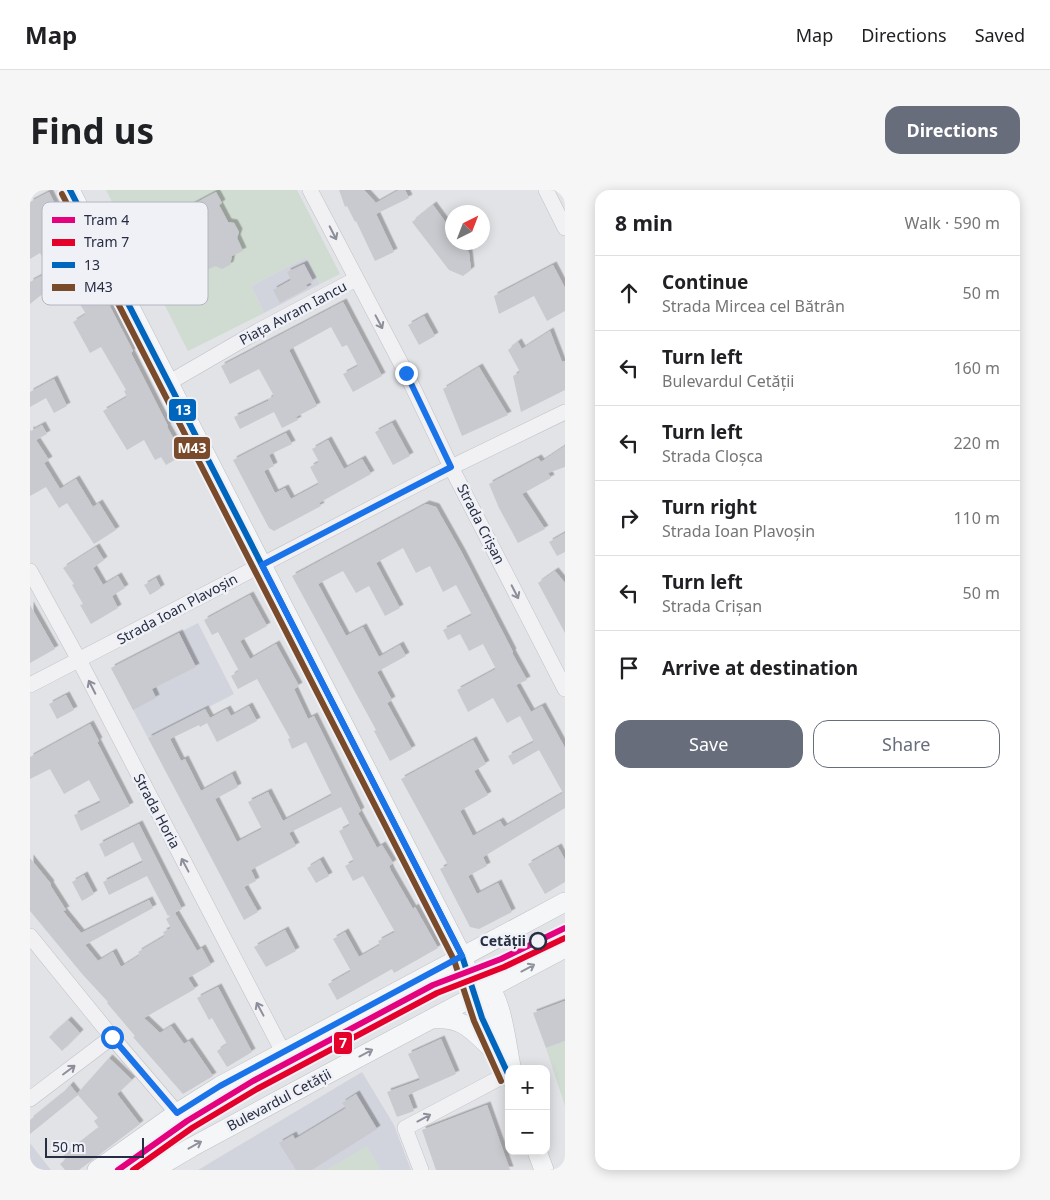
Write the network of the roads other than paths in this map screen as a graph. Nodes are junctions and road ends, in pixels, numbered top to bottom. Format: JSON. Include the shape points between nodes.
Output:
{"nodes":[{"id":1,"x":70,"y":190,"type":"edge"},
{"id":2,"x":310,"y":190,"type":"edge"},
{"id":3,"x":546,"y":190,"type":"edge"},
{"id":4,"x":76,"y":202,"type":"edge"},
{"id":5,"x":565,"y":228,"type":"edge"},
{"id":6,"x":356,"y":279,"type":"junction"},
{"id":7,"x":130,"y":305,"type":"edge"},
{"id":8,"x":170,"y":382,"type":"junction"},
{"id":9,"x":565,"y":412,"type":"edge"},
{"id":10,"x":451,"y":467,"type":"junction"},
{"id":11,"x":262,"y":565,"type":"junction"},
{"id":12,"x":30,"y":571,"type":"edge"},
{"id":13,"x":79,"y":660,"type":"junction"},
{"id":14,"x":30,"y":685,"type":"edge"},
{"id":15,"x":565,"y":689,"type":"edge"},
{"id":16,"x":565,"y":902,"type":"edge"},
{"id":17,"x":30,"y":936,"type":"edge"},
{"id":18,"x":565,"y":948,"type":"edge"},
{"id":19,"x":462,"y":956,"type":"junction"},
{"id":20,"x":483,"y":992,"type":"junction"},
{"id":21,"x":431,"y":1019,"type":"junction"},
{"id":22,"x":112,"y":1037,"type":"junction"},
{"id":23,"x":283,"y":1052,"type":"junction"},
{"id":24,"x":497,"y":1054,"type":"junction"},
{"id":25,"x":508,"y":1065,"type":"edge"},
{"id":26,"x":505,"y":1067,"type":"edge"},
{"id":27,"x":505,"y":1075,"type":"edge"},
{"id":28,"x":30,"y":1099,"type":"edge"},
{"id":29,"x":177,"y":1113,"type":"junction"},
{"id":30,"x":538,"y":1155,"type":"edge"},
{"id":31,"x":159,"y":1168,"type":"edge"},
{"id":32,"x":97,"y":1170,"type":"edge"},
{"id":33,"x":421,"y":1170,"type":"edge"},
{"id":34,"x":544,"y":1170,"type":"edge"}],
"edges":[{"from":1,"to":4,"type":"main road"},
{"from":2,"to":6,"type":"street","name":"Piața Avram Iancu","one_way":true},
{"from":3,"to":5,"type":"street"},
{"from":6,"to":8,"type":"street","name":"Piața Avram Iancu"},
{"from":6,"to":10,"type":"street","name":"Strada Crișan","one_way":true},
{"from":7,"to":8,"type":"main road"},
{"from":8,"to":11,"type":"main road"},
{"from":9,"to":10,"type":"street","name":"Strada Ioan Plavoșin"},
{"from":10,"to":11,"type":"street","name":"Strada Ioan Plavoșin"},
{"from":10,"to":15,"type":"street","name":"Strada Crișan","one_way":true},
{"from":11,"to":13,"type":"street","name":"Strada Ioan Plavoșin"},
{"from":11,"to":19,"type":"main road"},
{"from":12,"to":13,"type":"street","name":"Strada Horia"},
{"from":13,"to":14,"type":"street","name":"Strada Ioan Plavoșin"},
{"from":23,"to":13,"type":"street","name":"Strada Horia","one_way":true},
{"from":16,"to":19,"type":"main road"},
{"from":17,"to":22,"type":"street"},
{"from":20,"to":18,"type":"main road","name":"Bulevardul Cetății","one_way":true},
{"from":19,"to":20,"type":"main road","via":[[476,969]]},
{"from":19,"to":23,"type":"main road"},
{"from":20,"to":21,"type":"main road","name":"Bulevardul Cetății"},
{"from":20,"to":24,"type":"main road"},
{"from":20,"to":25,"type":"main road","via":[[500,1012]]},
{"from":21,"to":24,"type":"main road","via":[[459,1021]]},
{"from":31,"to":21,"type":"main road","name":"Bulevardul Cetății","one_way":true},
{"from":28,"to":22,"type":"street","one_way":true},
{"from":22,"to":29,"type":"street"},
{"from":23,"to":29,"type":"main road"},
{"from":24,"to":26,"type":"main road"},
{"from":33,"to":27,"type":"street","one_way":true,"via":[[405,1128]]},
{"from":29,"to":32,"type":"main road"},
{"from":30,"to":34,"type":"main road"}]}
